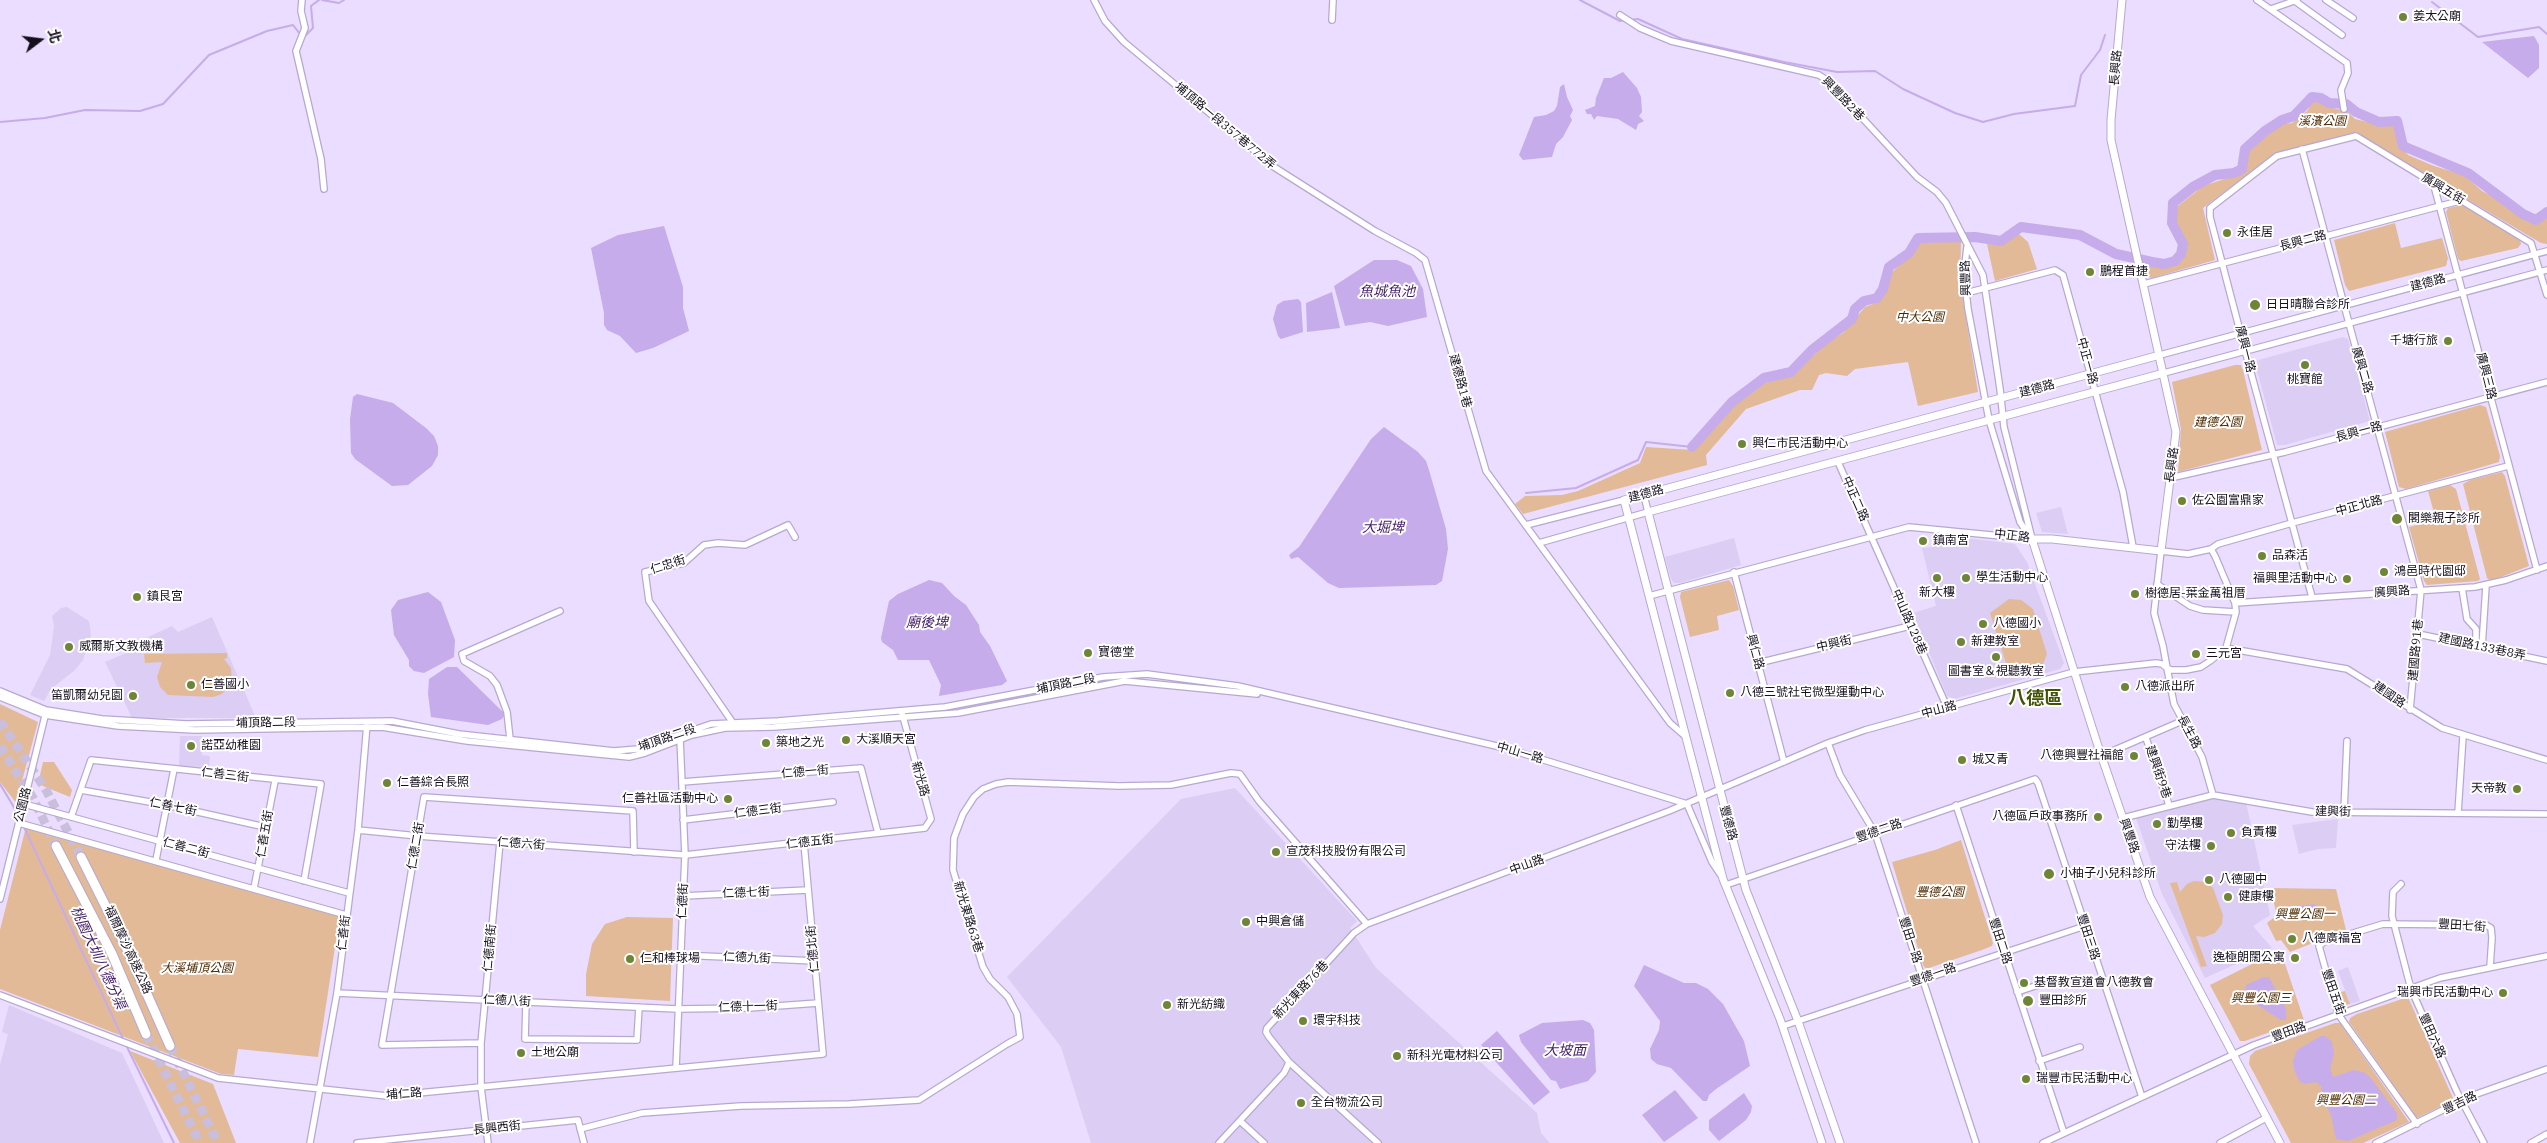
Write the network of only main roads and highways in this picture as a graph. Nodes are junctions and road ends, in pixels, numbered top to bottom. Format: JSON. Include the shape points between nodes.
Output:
{"nodes":[{"id":1,"x":2122,"y":0,"type":"edge"},
{"id":2,"x":2160,"y":355,"type":"junction"},
{"id":3,"x":2164,"y":373,"type":"junction"},
{"id":4,"x":1624,"y":500,"type":"joint"},
{"id":5,"x":1648,"y":512,"type":"joint"},
{"id":6,"x":2032,"y":540,"type":"joint"},
{"id":7,"x":2161,"y":551,"type":"joint"},
{"id":8,"x":56,"y":846,"type":"tunnel mouth"},
{"id":9,"x":81,"y":857,"type":"tunnel mouth"},
{"id":10,"x":146,"y":1034,"type":"tunnel mouth"},
{"id":11,"x":170,"y":1046,"type":"tunnel mouth"},
{"id":12,"x":1822,"y":1143,"type":"edge"},
{"id":13,"x":1840,"y":1143,"type":"edge"},
{"id":14,"x":2280,"y":1143,"type":"edge"}],
"edges":[{"from":1,"to":2,"type":"main road","name":"長興路","via":[[2111,134]]},
{"from":2,"to":3,"type":"main road","name":"長興路"},
{"from":2,"to":4,"type":"main road","name":"建德路"},
{"from":3,"to":5,"type":"main road","name":"建德路"},
{"from":3,"to":7,"type":"main road","name":"長興路","via":[[2176,432]]},
{"from":4,"to":12,"type":"main road","name":"豐德路","via":[[1724,882],[1782,1026]]},
{"from":5,"to":13,"type":"main road","name":"豐德路","via":[[1743,879],[1798,1021]]},
{"from":6,"to":7,"type":"main road","name":"中正路","via":[[2052,539]]},
{"from":6,"to":14,"type":"main road","name":"興豐路","via":[[2150,897]]},
{"from":8,"to":10,"type":"highway","name":"福爾摩沙高速公路","via":[[112,954]]},
{"from":9,"to":11,"type":"highway","name":"福爾摩沙高速公路","via":[[124,941]]}]}
